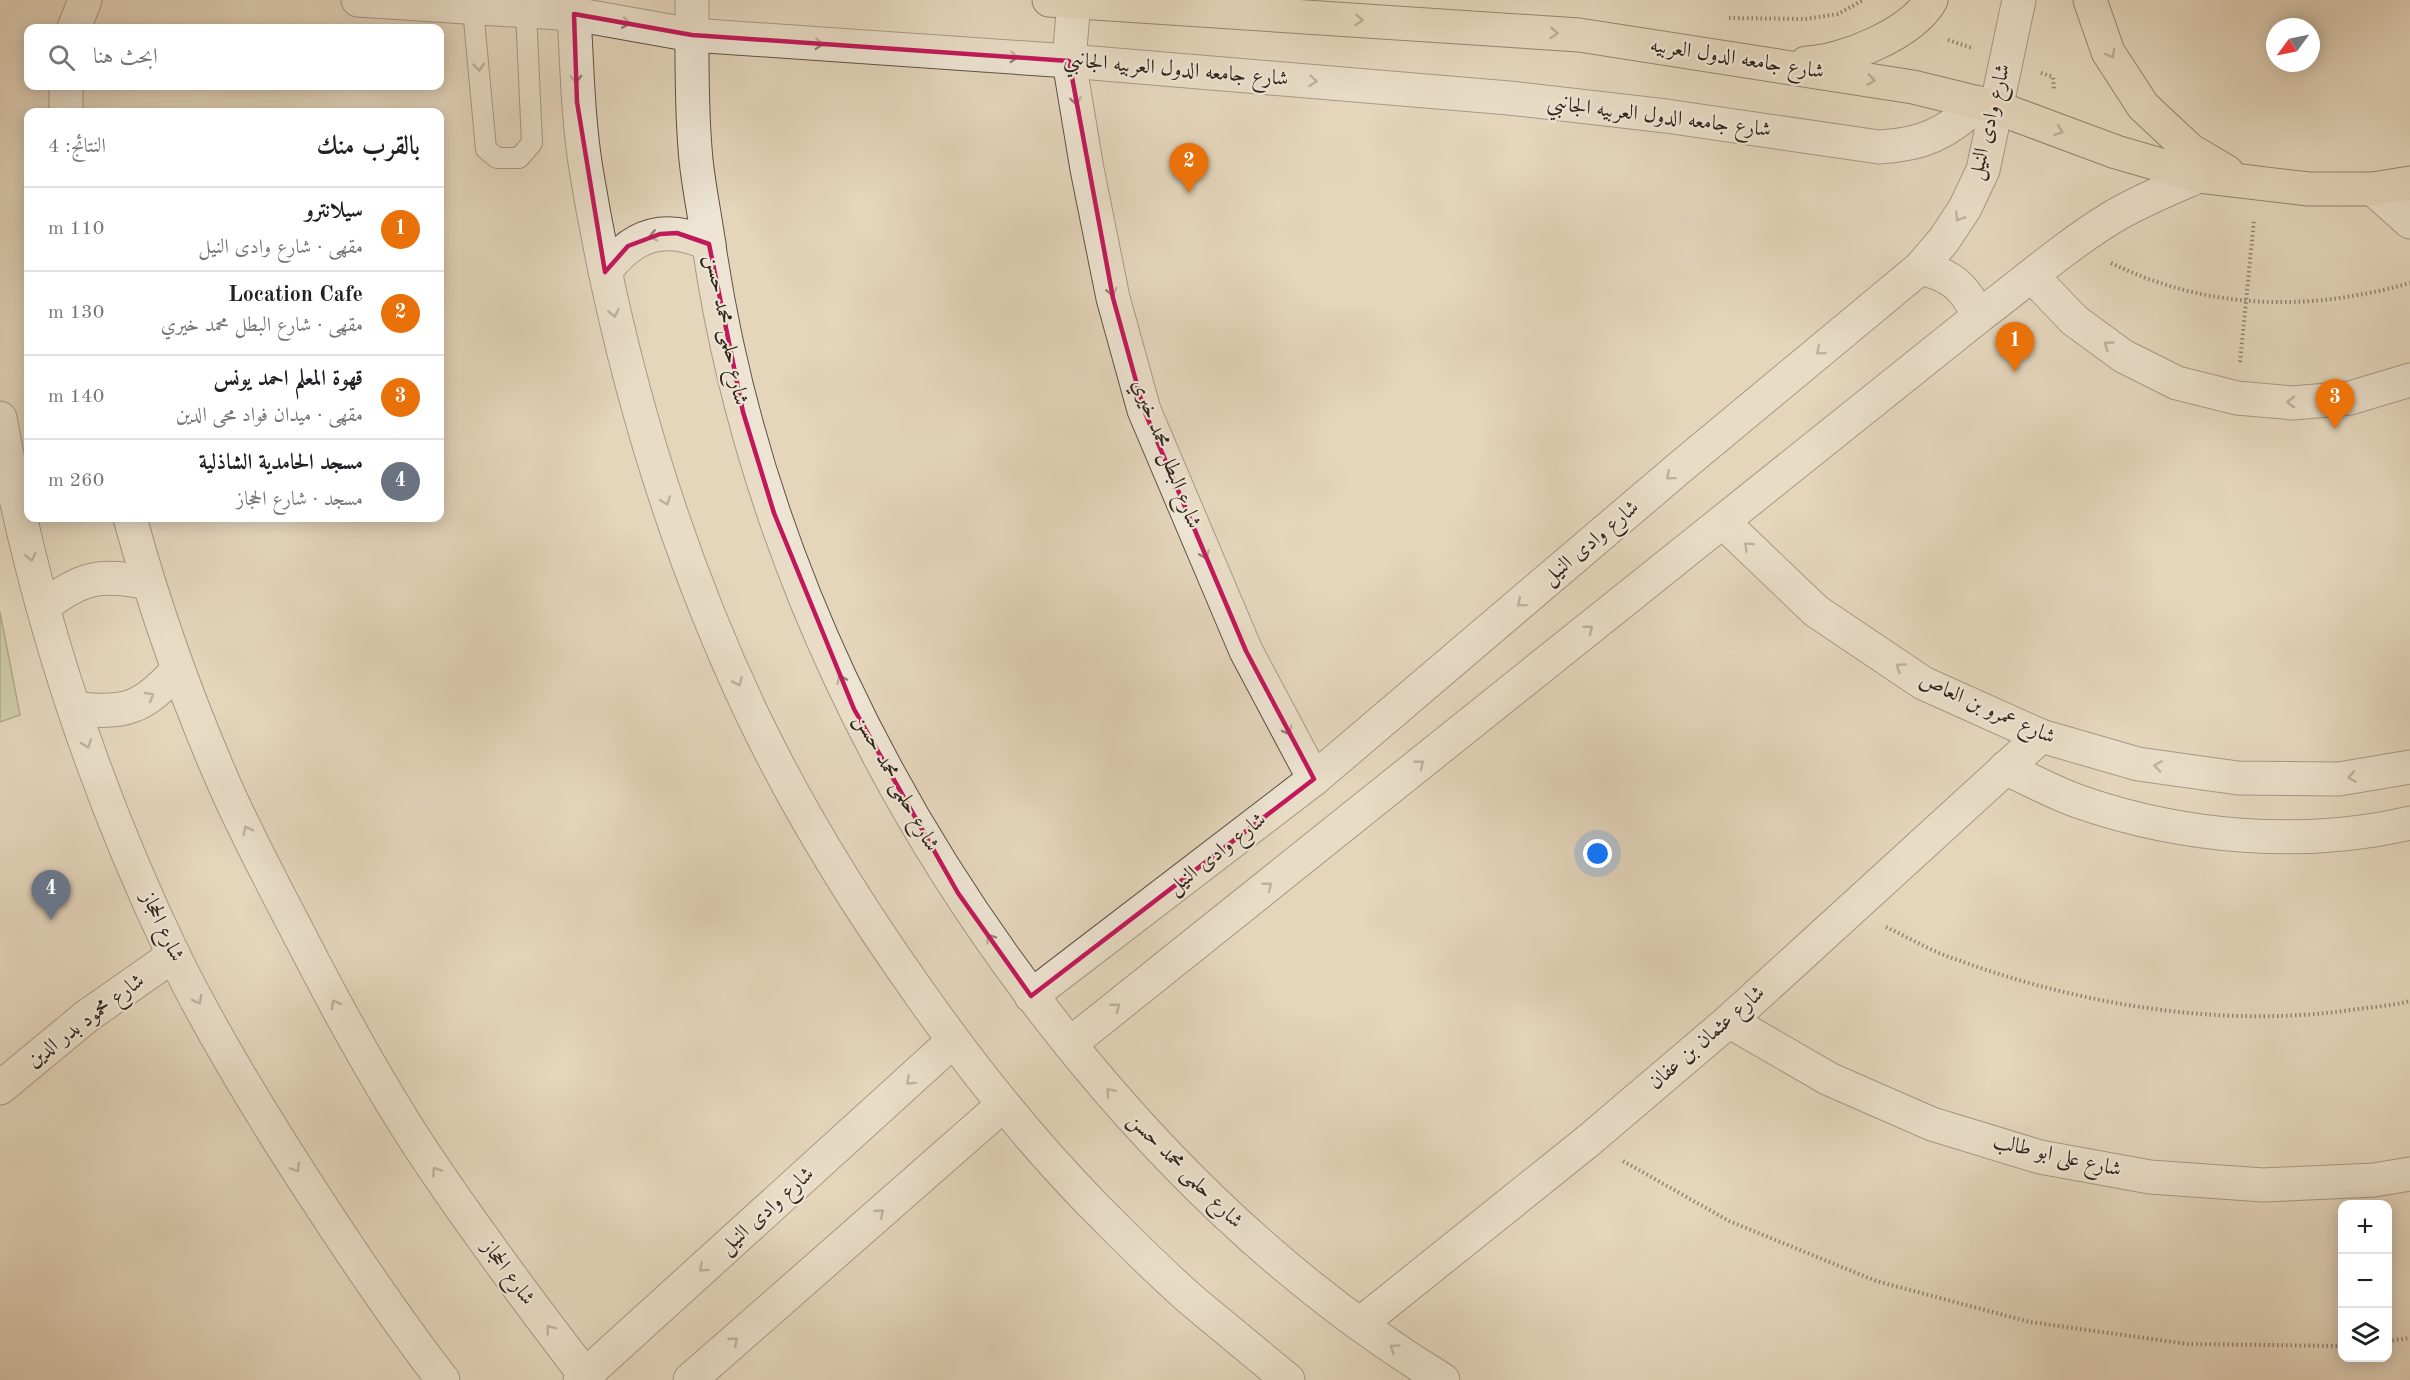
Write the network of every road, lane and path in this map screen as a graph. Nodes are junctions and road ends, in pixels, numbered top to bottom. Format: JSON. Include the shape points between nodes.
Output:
{"nodes":[{"id":1,"x":85,"y":0,"type":"edge"},
{"id":2,"x":358,"y":0,"type":"edge"},
{"id":3,"x":692,"y":0,"type":"edge"},
{"id":4,"x":1931,"y":0,"type":"edge"},
{"id":5,"x":2019,"y":0,"type":"edge"},
{"id":6,"x":2090,"y":0,"type":"edge"},
{"id":7,"x":1062,"y":1,"type":"edge"},
{"id":8,"x":573,"y":7,"type":"edge"},
{"id":9,"x":473,"y":9,"type":"junction"},
{"id":10,"x":526,"y":12,"type":"junction"},
{"id":11,"x":76,"y":24,"type":"edge"},
{"id":12,"x":692,"y":35,"type":"junction"},
{"id":13,"x":1069,"y":61,"type":"junction"},
{"id":14,"x":1768,"y":63,"type":"junction"},
{"id":15,"x":66,"y":90,"type":"edge"},
{"id":16,"x":1987,"y":105,"type":"junction"},
{"id":17,"x":66,"y":108,"type":"edge"},
{"id":18,"x":2199,"y":176,"type":"junction"},
{"id":19,"x":2410,"y":183,"type":"edge"},
{"id":20,"x":2252,"y":184,"type":"junction"},
{"id":21,"x":2373,"y":189,"type":"junction"},
{"id":22,"x":2410,"y":222,"type":"edge"},
{"id":23,"x":2073,"y":243,"type":"junction"},
{"id":24,"x":709,"y":244,"type":"junction"},
{"id":25,"x":1920,"y":268,"type":"junction"},
{"id":26,"x":606,"y":272,"type":"junction"},
{"id":27,"x":2032,"y":276,"type":"junction"},
{"id":28,"x":2410,"y":283,"type":"edge"},
{"id":29,"x":2247,"y":301,"type":"junction"},
{"id":30,"x":1978,"y":317,"type":"junction"},
{"id":31,"x":2410,"y":380,"type":"edge"},
{"id":32,"x":2236,"y":398,"type":"junction"},
{"id":33,"x":0,"y":418,"type":"edge"},
{"id":34,"x":131,"y":522,"type":"edge"},
{"id":35,"x":1723,"y":522,"type":"junction"},
{"id":36,"x":148,"y":583,"type":"junction"},
{"id":37,"x":43,"y":607,"type":"junction"},
{"id":38,"x":177,"y":670,"type":"junction"},
{"id":39,"x":74,"y":708,"type":"junction"},
{"id":40,"x":2040,"y":736,"type":"junction"},
{"id":41,"x":2410,"y":767,"type":"edge"},
{"id":42,"x":2005,"y":768,"type":"junction"},
{"id":43,"x":1314,"y":779,"type":"junction"},
{"id":44,"x":2410,"y":823,"type":"edge"},
{"id":45,"x":1851,"y":910,"type":"junction"},
{"id":46,"x":174,"y":955,"type":"junction"},
{"id":47,"x":1031,"y":996,"type":"junction"},
{"id":48,"x":2410,"y":1000,"type":"edge"},
{"id":49,"x":1730,"y":1020,"type":"junction"},
{"id":50,"x":953,"y":1041,"type":"junction"},
{"id":51,"x":1070,"y":1044,"type":"junction"},
{"id":52,"x":0,"y":1088,"type":"edge"},
{"id":53,"x":1003,"y":1105,"type":"junction"},
{"id":54,"x":1588,"y":1141,"type":"junction"},
{"id":55,"x":2410,"y":1174,"type":"edge"},
{"id":56,"x":1360,"y":1324,"type":"junction"},
{"id":57,"x":2410,"y":1338,"type":"edge"},
{"id":58,"x":2392,"y":1340,"type":"edge"},
{"id":59,"x":2338,"y":1346,"type":"edge"},
{"id":60,"x":583,"y":1378,"type":"edge"},
{"id":61,"x":444,"y":1380,"type":"edge"},
{"id":62,"x":690,"y":1380,"type":"edge"},
{"id":63,"x":1288,"y":1380,"type":"edge"},
{"id":64,"x":1443,"y":1380,"type":"edge"}],
"edges":[{"from":1,"to":11,"type":"street"},
{"from":2,"to":9,"type":"street","name":"شارع جامعه الدول العربيه الجانبي"},
{"from":3,"to":12,"type":"street","name":"شارع حلمى محمد حسن"},
{"from":4,"to":14,"type":"main road","via":[[1909,25],[1862,49],[1810,63]]},
{"from":5,"to":16,"type":"street","name":"شارع وادى النيل"},
{"from":6,"to":20,"type":"main road","one_way":true,"via":[[2108,52],[2143,106],[2190,150]]},
{"from":7,"to":13,"type":"street","name":"شارع البطل محمد خيري"},
{"from":7,"to":14,"type":"main road","name":"شارع جامعه الدول العربيه","one_way":true,"via":[[1579,35]]},
{"from":8,"to":10,"type":"street","name":"شارع جامعه الدول العربيه الجانبي"},
{"from":8,"to":12,"type":"street","name":"شارع جامعه الدول العربيه الجانبي","one_way":true},
{"from":8,"to":26,"type":"street","one_way":true,"via":[[579,113]]},
{"from":9,"to":10,"type":"street","name":"شارع جامعه الدول العربيه الجانبي"},
{"from":9,"to":10,"type":"lane","one_way":true,"via":[[486,149],[497,158],[519,158],[532,143]]},
{"from":12,"to":13,"type":"street","name":"شارع جامعه الدول العربيه الجانبي","one_way":true},
{"from":12,"to":24,"type":"street","name":"شارع حلمى محمد حسن","via":[[695,152]]},
{"from":13,"to":16,"type":"street","name":"شارع جامعه الدول العربيه الجانبي","one_way":true,"via":[[1509,98],[1879,147],[1921,141]]},
{"from":13,"to":43,"type":"street","name":"شارع البطل محمد خيري","one_way":true,"via":[[1113,298],[1144,410],[1246,651]]},
{"from":14,"to":16,"type":"main road","name":"شارع جامعه الدول العربيه","one_way":true,"via":[[1913,87]]},
{"from":15,"to":17,"type":"street"},
{"from":16,"to":18,"type":"main road","name":"شارع جامعه الدول العربيه","one_way":true,"via":[[2116,152]]},
{"from":16,"to":25,"type":"street","name":"شارع وادى النيل","one_way":true,"via":[[1990,141],[1978,179],[1965,208]]},
{"from":18,"to":20,"type":"main road","name":"شارع جامعه الدول العربيه"},
{"from":18,"to":23,"type":"street","via":[[2144,200]]},
{"from":19,"to":21,"type":"main road","name":"شارع جامعه الدول العربيه"},
{"from":20,"to":21,"type":"main road","name":"شارع جامعه الدول العربيه"},
{"from":20,"to":29,"type":"path"},
{"from":21,"to":22,"type":"street"},
{"from":23,"to":27,"type":"street"},
{"from":23,"to":29,"type":"path","via":[[2156,282]]},
{"from":24,"to":26,"type":"street","one_way":true,"via":[[676,233],[644,238],[628,246]]},
{"from":47,"to":24,"type":"street","name":"شارع حلمى محمد حسن","one_way":true,"via":[[958,893],[903,802],[854,709],[811,612],[742,412],[718,309]]},
{"from":25,"to":30,"type":"street","via":[[1951,278],[1972,302]]},
{"from":25,"to":43,"type":"street","name":"شارع وادى النيل","one_way":true},
{"from":26,"to":50,"type":"street","one_way":true,"via":[[624,357],[659,480],[702,599],[753,716],[819,838],[880,937]]},
{"from":27,"to":30,"type":"street"},
{"from":32,"to":27,"type":"street","one_way":true,"via":[[2177,383],[2123,356],[2074,320]]},
{"from":28,"to":29,"type":"path","via":[[2332,300]]},
{"from":29,"to":32,"type":"path"},
{"from":30,"to":35,"type":"street"},
{"from":31,"to":32,"type":"street","one_way":true,"via":[[2350,398],[2293,403]]},
{"from":33,"to":37,"type":"street","name":"شارع الحجاز","one_way":true},
{"from":34,"to":36,"type":"street","name":"شارع الحجاز"},
{"from":40,"to":35,"type":"street","name":"شارع عمرو بن العاص","one_way":true,"via":[[1923,683],[1816,611]]},
{"from":51,"to":35,"type":"street","one_way":true},
{"from":36,"to":37,"type":"street","via":[[120,577],[92,580],[66,589]]},
{"from":36,"to":38,"type":"street","name":"شارع الحجاز"},
{"from":37,"to":39,"type":"street","name":"شارع الحجاز"},
{"from":39,"to":38,"type":"street","one_way":true,"via":[[104,712],[132,706],[158,692]]},
{"from":60,"to":38,"type":"street","name":"شارع الحجاز","one_way":true,"via":[[420,1147],[347,1026],[225,787]]},
{"from":39,"to":46,"type":"street","name":"شارع الحجاز","one_way":true,"via":[[108,801]]},
{"from":41,"to":40,"type":"street","name":"شارع عمرو بن العاص","one_way":true,"via":[[2339,779],[2238,778],[2138,764]]},
{"from":40,"to":42,"type":"street","name":"شارع عثمان بن عفان"},
{"from":42,"to":44,"type":"street","via":[[2079,802],[2156,824],[2224,833],[2315,836]]},
{"from":42,"to":45,"type":"street","name":"شارع عثمان بن عفان"},
{"from":43,"to":47,"type":"street","name":"شارع وادى النيل"},
{"from":45,"to":48,"type":"path","via":[[1942,954],[2034,984],[2125,1004],[2220,1016],[2311,1016]]},
{"from":45,"to":49,"type":"street","name":"شارع عثمان بن عفان"},
{"from":46,"to":52,"type":"street","name":"شارع محمود بدر الدين","via":[[87,1016]]},
{"from":46,"to":61,"type":"street","name":"شارع الحجاز","one_way":true,"via":[[290,1159],[356,1259]]},
{"from":47,"to":51,"type":"street","name":"شارع حلمى محمد حسن"},
{"from":49,"to":54,"type":"street","name":"شارع عثمان بن عفان"},
{"from":49,"to":55,"type":"street","name":"شارع على ابو طالب","via":[[1839,1084],[1932,1124],[2040,1157],[2150,1177],[2263,1185],[2374,1180]]},
{"from":50,"to":53,"type":"street"},
{"from":50,"to":60,"type":"street","name":"شارع وادى النيل","one_way":true},
{"from":56,"to":51,"type":"street","name":"شارع حلمى محمد حسن","one_way":true,"via":[[1234,1222],[1176,1166]]},
{"from":62,"to":53,"type":"street","one_way":true},
{"from":53,"to":63,"type":"street","via":[[1094,1206],[1167,1277]]},
{"from":54,"to":56,"type":"street","name":"شارع عثمان بن عفان"},
{"from":54,"to":59,"type":"path","via":[[1729,1221],[1876,1281],[2030,1322],[2188,1344]]},
{"from":64,"to":56,"type":"street","name":"شارع حلمى محمد حسن","one_way":true},
{"from":57,"to":58,"type":"path"}]}
